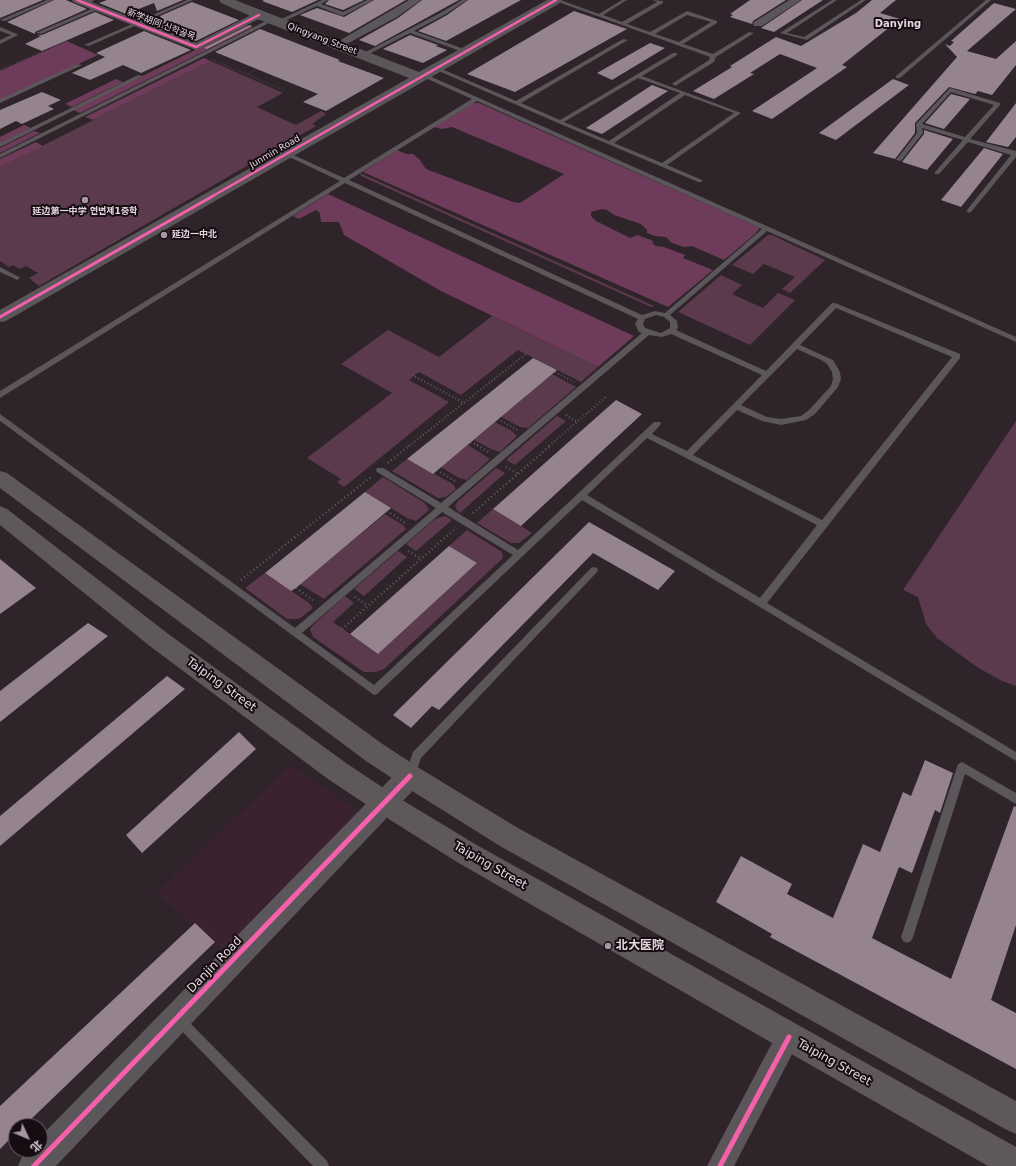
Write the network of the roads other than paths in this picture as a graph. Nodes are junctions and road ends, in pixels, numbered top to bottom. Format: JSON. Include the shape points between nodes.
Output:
{"nodes":[{"id":1,"x":51,"y":0,"type":"edge"},
{"id":2,"x":191,"y":0,"type":"edge"},
{"id":3,"x":225,"y":0,"type":"edge"},
{"id":4,"x":254,"y":0,"type":"edge"},
{"id":5,"x":326,"y":0,"type":"edge"},
{"id":6,"x":371,"y":0,"type":"edge"},
{"id":7,"x":416,"y":0,"type":"edge"},
{"id":8,"x":465,"y":0,"type":"edge"},
{"id":9,"x":555,"y":0,"type":"edge"},
{"id":10,"x":625,"y":0,"type":"edge"},
{"id":11,"x":654,"y":0,"type":"edge"},
{"id":12,"x":796,"y":0,"type":"edge"},
{"id":13,"x":835,"y":0,"type":"edge"},
{"id":14,"x":864,"y":0,"type":"edge"},
{"id":15,"x":989,"y":0,"type":"edge"},
{"id":16,"x":88,"y":3,"type":"edge"},
{"id":17,"x":317,"y":4,"type":"junction"},
{"id":18,"x":240,"y":6,"type":"junction"},
{"id":19,"x":259,"y":15,"type":"junction"},
{"id":20,"x":599,"y":16,"type":"junction"},
{"id":21,"x":3,"y":20,"type":"dead end"},
{"id":22,"x":275,"y":21,"type":"junction"},
{"id":23,"x":137,"y":24,"type":"junction"},
{"id":24,"x":623,"y":24,"type":"junction"},
{"id":25,"x":758,"y":24,"type":"dead end"},
{"id":26,"x":0,"y":29,"type":"edge"},
{"id":27,"x":409,"y":31,"type":"junction"},
{"id":28,"x":751,"y":33,"type":"dead end"},
{"id":29,"x":39,"y":34,"type":"dead end"},
{"id":30,"x":650,"y":34,"type":"junction"},
{"id":31,"x":626,"y":40,"type":"dead end"},
{"id":32,"x":0,"y":42,"type":"edge"},
{"id":33,"x":679,"y":44,"type":"junction"},
{"id":34,"x":87,"y":45,"type":"dead end"},
{"id":35,"x":337,"y":45,"type":"junction"},
{"id":36,"x":465,"y":51,"type":"junction"},
{"id":37,"x":675,"y":54,"type":"dead end"},
{"id":38,"x":363,"y":55,"type":"junction"},
{"id":39,"x":713,"y":56,"type":"junction"},
{"id":40,"x":77,"y":66,"type":"road end"},
{"id":41,"x":435,"y":68,"type":"junction"},
{"id":42,"x":140,"y":76,"type":"dead end"},
{"id":43,"x":421,"y":76,"type":"junction"},
{"id":44,"x":638,"y":76,"type":"junction"},
{"id":45,"x":898,"y":77,"type":"dead end"},
{"id":46,"x":675,"y":84,"type":"dead end"},
{"id":47,"x":684,"y":93,"type":"junction"},
{"id":48,"x":476,"y":98,"type":"junction"},
{"id":49,"x":0,"y":101,"type":"edge"},
{"id":50,"x":517,"y":103,"type":"junction"},
{"id":51,"x":560,"y":122,"type":"junction"},
{"id":52,"x":918,"y":125,"type":"junction"},
{"id":53,"x":966,"y":140,"type":"junction"},
{"id":54,"x":610,"y":143,"type":"junction"},
{"id":55,"x":0,"y":145,"type":"edge"},
{"id":56,"x":287,"y":154,"type":"junction"},
{"id":57,"x":1016,"y":154,"type":"edge"},
{"id":58,"x":0,"y":156,"type":"edge"},
{"id":59,"x":899,"y":160,"type":"dead end"},
{"id":60,"x":1007,"y":164,"type":"junction"},
{"id":61,"x":663,"y":166,"type":"junction"},
{"id":62,"x":1016,"y":166,"type":"edge"},
{"id":63,"x":937,"y":173,"type":"dead end"},
{"id":64,"x":344,"y":180,"type":"junction"},
{"id":65,"x":700,"y":181,"type":"dead end"},
{"id":66,"x":969,"y":211,"type":"dead end"},
{"id":67,"x":767,"y":228,"type":"junction"},
{"id":68,"x":0,"y":269,"type":"edge"},
{"id":69,"x":17,"y":278,"type":"dead end"},
{"id":70,"x":666,"y":315,"type":"junction"},
{"id":71,"x":0,"y":316,"type":"edge"},
{"id":72,"x":642,"y":318,"type":"junction"},
{"id":73,"x":671,"y":331,"type":"junction"},
{"id":74,"x":646,"y":332,"type":"junction"},
{"id":75,"x":1016,"y":340,"type":"edge"},
{"id":76,"x":795,"y":345,"type":"junction"},
{"id":77,"x":766,"y":374,"type":"junction"},
{"id":78,"x":0,"y":394,"type":"edge"},
{"id":79,"x":736,"y":406,"type":"junction"},
{"id":80,"x":0,"y":417,"type":"edge"},
{"id":81,"x":657,"y":424,"type":"dead end"},
{"id":82,"x":646,"y":434,"type":"junction"},
{"id":83,"x":688,"y":455,"type":"junction"},
{"id":84,"x":380,"y":470,"type":"dead end"},
{"id":85,"x":0,"y":478,"type":"edge"},
{"id":86,"x":581,"y":495,"type":"junction"},
{"id":87,"x":442,"y":508,"type":"junction"},
{"id":88,"x":0,"y":514,"type":"edge"},
{"id":89,"x":823,"y":524,"type":"junction"},
{"id":90,"x":518,"y":554,"type":"junction"},
{"id":91,"x":594,"y":570,"type":"dead end"},
{"id":92,"x":762,"y":603,"type":"junction"},
{"id":93,"x":295,"y":633,"type":"junction"},
{"id":94,"x":1016,"y":757,"type":"edge"},
{"id":95,"x":410,"y":776,"type":"junction"},
{"id":96,"x":1016,"y":799,"type":"edge"},
{"id":97,"x":385,"y":803,"type":"junction"},
{"id":98,"x":907,"y":937,"type":"dead end"},
{"id":99,"x":177,"y":1018,"type":"junction"},
{"id":100,"x":789,"y":1037,"type":"junction"},
{"id":101,"x":1016,"y":1118,"type":"edge"},
{"id":102,"x":1016,"y":1164,"type":"edge"},
{"id":103,"x":34,"y":1166,"type":"edge"},
{"id":104,"x":322,"y":1166,"type":"edge"},
{"id":105,"x":720,"y":1166,"type":"edge"}],
"edges":[{"from":1,"to":21,"type":"lane"},
{"from":2,"to":23,"type":"lane"},
{"from":3,"to":18,"type":"street","name":"Qingyang Street"},
{"from":4,"to":18,"type":"street"},
{"from":5,"to":17,"type":"lane"},
{"from":6,"to":17,"type":"lane","via":[[343,14]]},
{"from":7,"to":35,"type":"street"},
{"from":8,"to":27,"type":"lane"},
{"from":9,"to":20,"type":"lane"},
{"from":9,"to":36,"type":"street","name":"Junmin Road"},
{"from":10,"to":20,"type":"lane"},
{"from":11,"to":24,"type":"lane","via":[[661,2]]},
{"from":12,"to":25,"type":"street"},
{"from":13,"to":14,"type":"lane","via":[[783,33],[805,39]]},
{"from":15,"to":45,"type":"lane"},
{"from":16,"to":23,"type":"street","name":"新学胡同 신학골목"},
{"from":16,"to":29,"type":"lane"},
{"from":17,"to":22,"type":"lane"},
{"from":18,"to":19,"type":"street","name":"Qingyang Street"},
{"from":19,"to":22,"type":"street","name":"Qingyang Street"},
{"from":19,"to":23,"type":"street","name":"新学胡同 신학골목","via":[[196,47]]},
{"from":20,"to":24,"type":"lane"},
{"from":22,"to":35,"type":"street","name":"Qingyang Street"},
{"from":22,"to":58,"type":"lane"},
{"from":23,"to":34,"type":"lane"},
{"from":24,"to":30,"type":"lane"},
{"from":26,"to":32,"type":"lane","via":[[15,35]]},
{"from":27,"to":36,"type":"lane"},
{"from":27,"to":38,"type":"lane"},
{"from":28,"to":39,"type":"lane"},
{"from":30,"to":33,"type":"lane"},
{"from":30,"to":33,"type":"lane","via":[[687,12],[715,22]]},
{"from":31,"to":50,"type":"lane"},
{"from":33,"to":39,"type":"lane"},
{"from":35,"to":38,"type":"street","name":"Qingyang Street"},
{"from":36,"to":41,"type":"street","name":"Junmin Road"},
{"from":37,"to":44,"type":"lane"},
{"from":38,"to":43,"type":"street","name":"Qingyang Street"},
{"from":39,"to":46,"type":"lane","via":[[712,61]]},
{"from":40,"to":49,"type":"lane"},
{"from":41,"to":43,"type":"street","name":"Junmin Road"},
{"from":41,"to":50,"type":"lane"},
{"from":42,"to":55,"type":"lane"},
{"from":43,"to":48,"type":"lane"},
{"from":43,"to":56,"type":"street","name":"Junmin Road"},
{"from":44,"to":47,"type":"lane"},
{"from":44,"to":51,"type":"lane"},
{"from":47,"to":54,"type":"lane"},
{"from":47,"to":61,"type":"lane","via":[[738,112]]},
{"from":48,"to":64,"type":"lane"},
{"from":48,"to":67,"type":"lane"},
{"from":50,"to":51,"type":"lane"},
{"from":51,"to":54,"type":"lane"},
{"from":52,"to":53,"type":"lane"},
{"from":52,"to":53,"type":"lane","via":[[950,90],[998,104]]},
{"from":52,"to":59,"type":"lane","via":[[920,133]]},
{"from":53,"to":57,"type":"lane"},
{"from":53,"to":63,"type":"lane"},
{"from":54,"to":61,"type":"lane"},
{"from":56,"to":64,"type":"lane"},
{"from":56,"to":71,"type":"street","name":"Junmin Road"},
{"from":57,"to":60,"type":"lane"},
{"from":60,"to":62,"type":"lane"},
{"from":60,"to":66,"type":"lane"},
{"from":61,"to":65,"type":"lane"},
{"from":64,"to":72,"type":"lane"},
{"from":64,"to":78,"type":"lane"},
{"from":67,"to":70,"type":"lane"},
{"from":67,"to":75,"type":"lane"},
{"from":68,"to":69,"type":"lane"},
{"from":70,"to":72,"type":"lane","via":[[650,314]]},
{"from":70,"to":73,"type":"lane","via":[[673,321],[674,328]]},
{"from":72,"to":74,"type":"lane","via":[[639,324]]},
{"from":73,"to":74,"type":"lane","via":[[657,335]]},
{"from":73,"to":77,"type":"lane"},
{"from":74,"to":87,"type":"lane"},
{"from":76,"to":77,"type":"lane"},
{"from":76,"to":79,"type":"lane","via":[[824,358],[836,372],[834,387],[812,412],[803,418],[781,422],[765,419]]},
{"from":76,"to":89,"type":"lane","via":[[834,305],[957,356]]},
{"from":77,"to":79,"type":"lane"},
{"from":79,"to":83,"type":"lane"},
{"from":80,"to":93,"type":"lane"},
{"from":81,"to":82,"type":"lane"},
{"from":82,"to":83,"type":"lane"},
{"from":82,"to":86,"type":"lane"},
{"from":83,"to":89,"type":"lane"},
{"from":84,"to":87,"type":"lane"},
{"from":85,"to":95,"type":"main road","via":[[369,749]]},
{"from":86,"to":90,"type":"lane"},
{"from":86,"to":92,"type":"lane"},
{"from":87,"to":90,"type":"lane"},
{"from":87,"to":93,"type":"lane"},
{"from":88,"to":97,"type":"main road","name":"Taiping Street","via":[[159,640],[337,771]]},
{"from":89,"to":92,"type":"lane"},
{"from":90,"to":93,"type":"lane","via":[[374,691]]},
{"from":91,"to":95,"type":"lane","via":[[417,755]]},
{"from":92,"to":94,"type":"lane"},
{"from":95,"to":97,"type":"street","name":"Danjin Road"},
{"from":95,"to":101,"type":"main road","via":[[510,837]]},
{"from":96,"to":98,"type":"lane","via":[[962,767]]},
{"from":97,"to":99,"type":"street","name":"Danjin Road"},
{"from":97,"to":100,"type":"main road","name":"Taiping Street","via":[[466,853]]},
{"from":99,"to":103,"type":"street","name":"Danjin Road"},
{"from":99,"to":104,"type":"lane"},
{"from":100,"to":102,"type":"main road","name":"Taiping Street"},
{"from":100,"to":105,"type":"street"}]}
